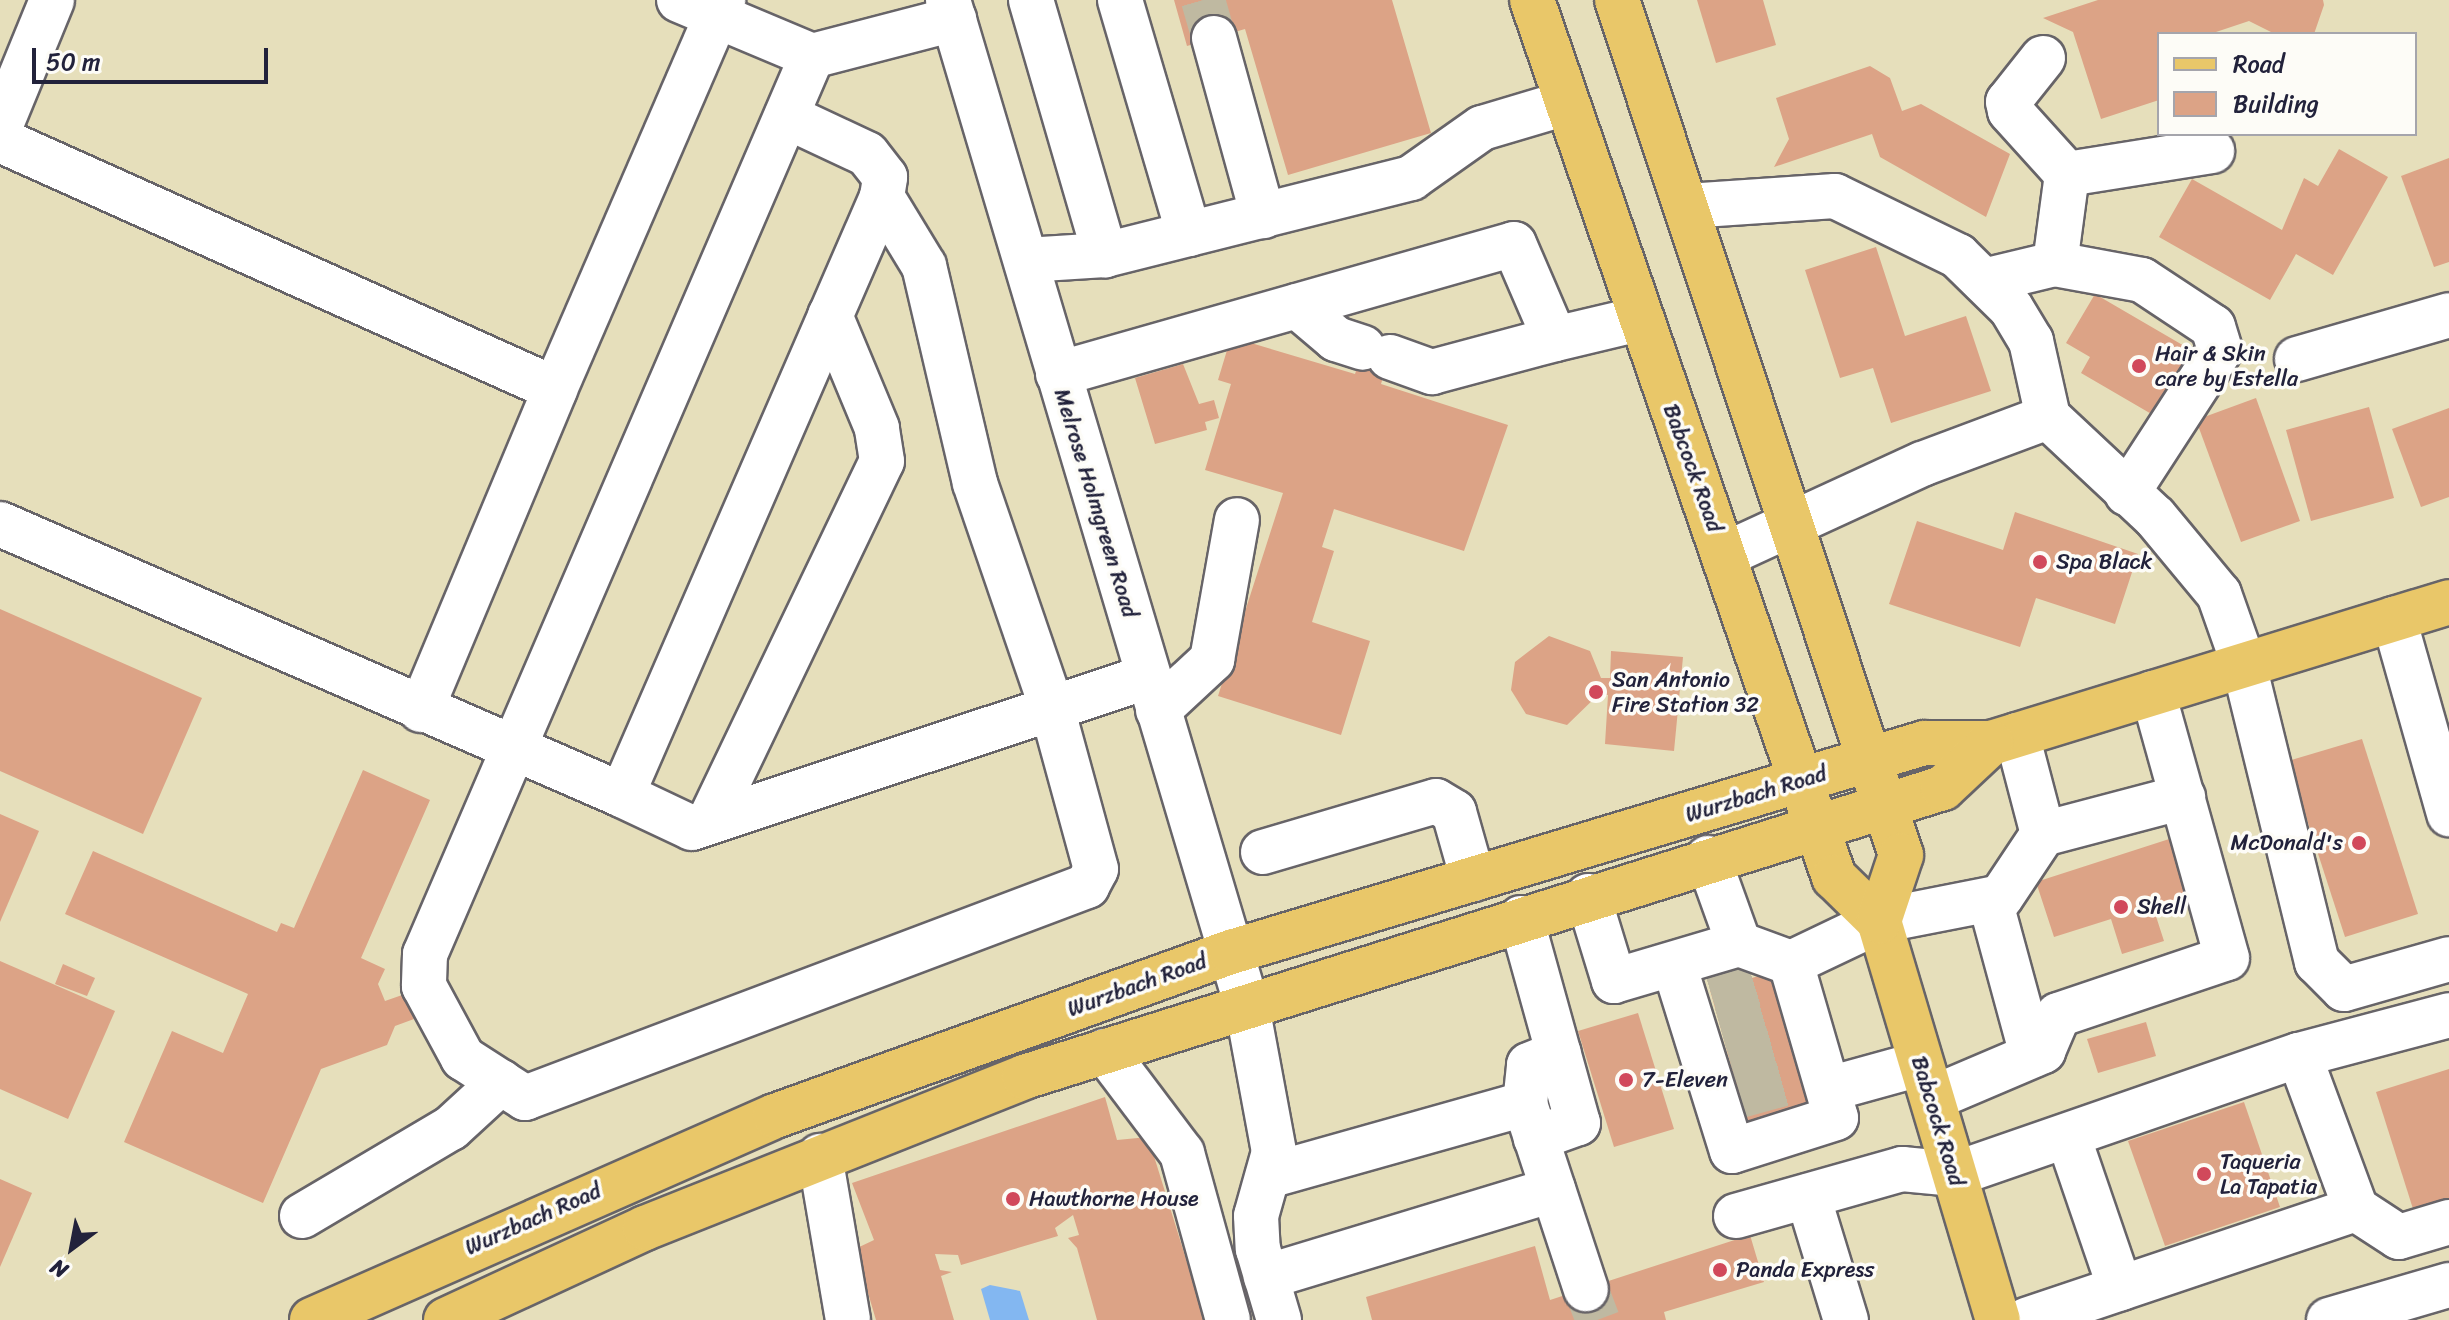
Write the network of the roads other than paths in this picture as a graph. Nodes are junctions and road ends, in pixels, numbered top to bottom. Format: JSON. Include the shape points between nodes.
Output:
{"nodes":[{"id":1,"x":1031,"y":0,"type":"edge"},
{"id":2,"x":1120,"y":0,"type":"edge"},
{"id":3,"x":1532,"y":0,"type":"edge"},
{"id":4,"x":1617,"y":0,"type":"edge"},
{"id":5,"x":706,"y":5,"type":"edge"},
{"id":6,"x":41,"y":10,"type":"edge"},
{"id":7,"x":951,"y":10,"type":"edge"},
{"id":8,"x":1214,"y":38,"type":"tunnel mouth"},
{"id":9,"x":812,"y":56,"type":"junction"},
{"id":10,"x":2043,"y":58,"type":"dead end"},
{"id":11,"x":1566,"y":103,"type":"junction"},
{"id":12,"x":786,"y":116,"type":"junction"},
{"id":13,"x":0,"y":127,"type":"edge"},
{"id":14,"x":0,"y":140,"type":"edge"},
{"id":15,"x":2212,"y":151,"type":"dead end"},
{"id":16,"x":2067,"y":174,"type":"junction"},
{"id":17,"x":882,"y":197,"type":"junction"},
{"id":18,"x":1687,"y":206,"type":"junction"},
{"id":19,"x":1263,"y":216,"type":"junction"},
{"id":20,"x":1189,"y":234,"type":"junction"},
{"id":21,"x":1105,"y":255,"type":"junction"},
{"id":22,"x":1026,"y":260,"type":"junction"},
{"id":23,"x":2055,"y":264,"type":"junction"},
{"id":24,"x":1984,"y":281,"type":"junction"},
{"id":25,"x":1297,"y":306,"type":"junction"},
{"id":26,"x":830,"y":315,"type":"junction"},
{"id":27,"x":2449,"y":315,"type":"edge"},
{"id":28,"x":1639,"y":319,"type":"junction"},
{"id":29,"x":1555,"y":339,"type":"junction"},
{"id":30,"x":2297,"y":359,"type":"dead end"},
{"id":31,"x":1058,"y":374,"type":"junction"},
{"id":32,"x":555,"y":389,"type":"junction"},
{"id":33,"x":2048,"y":417,"type":"junction"},
{"id":34,"x":2127,"y":493,"type":"junction"},
{"id":35,"x":1237,"y":520,"type":"dead end"},
{"id":36,"x":0,"y":524,"type":"edge"},
{"id":37,"x":1795,"y":527,"type":"junction"},
{"id":38,"x":1724,"y":555,"type":"junction"},
{"id":39,"x":2449,"y":602,"type":"edge"},
{"id":40,"x":2394,"y":619,"type":"junction"},
{"id":41,"x":2244,"y":665,"type":"junction"},
{"id":42,"x":1153,"y":693,"type":"junction"},
{"id":43,"x":2153,"y":693,"type":"junction"},
{"id":44,"x":1052,"y":708,"type":"junction"},
{"id":45,"x":421,"y":710,"type":"junction"},
{"id":46,"x":2004,"y":739,"type":"junction"},
{"id":47,"x":516,"y":752,"type":"junction"},
{"id":48,"x":1873,"y":759,"type":"junction"},
{"id":49,"x":1803,"y":780,"type":"junction"},
{"id":50,"x":622,"y":795,"type":"junction"},
{"id":51,"x":2183,"y":797,"type":"junction"},
{"id":52,"x":1887,"y":806,"type":"junction"},
{"id":53,"x":2449,"y":814,"type":"edge"},
{"id":54,"x":709,"y":822,"type":"junction"},
{"id":55,"x":1816,"y":825,"type":"junction"},
{"id":56,"x":2043,"y":834,"type":"junction"},
{"id":57,"x":1263,"y":852,"type":"dead end"},
{"id":58,"x":1708,"y":858,"type":"junction"},
{"id":59,"x":1473,"y":879,"type":"junction"},
{"id":60,"x":1588,"y":896,"type":"junction"},
{"id":61,"x":1990,"y":900,"type":"junction"},
{"id":62,"x":1521,"y":918,"type":"junction"},
{"id":63,"x":1879,"y":921,"type":"junction"},
{"id":64,"x":1739,"y":944,"type":"junction"},
{"id":65,"x":1231,"y":952,"type":"junction"},
{"id":66,"x":2449,"y":959,"type":"edge"},
{"id":67,"x":1247,"y":1006,"type":"junction"},
{"id":68,"x":2449,"y":1015,"type":"edge"},
{"id":69,"x":1806,"y":1039,"type":"junction"},
{"id":70,"x":1105,"y":1051,"type":"junction"},
{"id":71,"x":2032,"y":1055,"type":"junction"},
{"id":72,"x":2299,"y":1055,"type":"junction"},
{"id":73,"x":1714,"y":1056,"type":"junction"},
{"id":74,"x":1926,"y":1081,"type":"junction"},
{"id":75,"x":513,"y":1090,"type":"junction"},
{"id":76,"x":1530,"y":1121,"type":"junction"},
{"id":77,"x":2068,"y":1136,"type":"junction"},
{"id":78,"x":820,"y":1156,"type":"junction"},
{"id":79,"x":1955,"y":1174,"type":"junction"},
{"id":80,"x":1553,"y":1190,"type":"junction"},
{"id":81,"x":1262,"y":1196,"type":"junction"},
{"id":82,"x":1808,"y":1196,"type":"junction"},
{"id":83,"x":2356,"y":1209,"type":"junction"},
{"id":84,"x":302,"y":1216,"type":"dead end"},
{"id":85,"x":1736,"y":1216,"type":"dead end"},
{"id":86,"x":2449,"y":1222,"type":"edge"},
{"id":87,"x":1202,"y":1225,"type":"junction"},
{"id":88,"x":1266,"y":1277,"type":"junction"},
{"id":89,"x":2120,"y":1288,"type":"junction"},
{"id":90,"x":1586,"y":1289,"type":"tunnel mouth"},
{"id":91,"x":2440,"y":1298,"type":"edge"},
{"id":92,"x":465,"y":1316,"type":"edge"},
{"id":93,"x":312,"y":1320,"type":"edge"},
{"id":94,"x":848,"y":1320,"type":"edge"},
{"id":95,"x":1228,"y":1320,"type":"edge"},
{"id":96,"x":1279,"y":1320,"type":"edge"},
{"id":97,"x":1846,"y":1320,"type":"edge"},
{"id":98,"x":1998,"y":1320,"type":"edge"},
{"id":99,"x":2027,"y":1320,"type":"edge"},
{"id":100,"x":2329,"y":1320,"type":"edge"}],
"edges":[{"from":1,"to":21,"type":"street"},
{"from":2,"to":20,"type":"street"},
{"from":3,"to":11,"type":"main road","name":"Babcock Road"},
{"from":4,"to":18,"type":"main road"},
{"from":5,"to":9,"type":"street"},
{"from":5,"to":32,"type":"street"},
{"from":6,"to":13,"type":"street"},
{"from":7,"to":9,"type":"street"},
{"from":7,"to":22,"type":"street","name":"Melrose Holmgreen Road"},
{"from":8,"to":19,"type":"street"},
{"from":9,"to":12,"type":"street"},
{"from":10,"to":16,"type":"street","via":[[2008,102],[2010,111]]},
{"from":11,"to":19,"type":"street","via":[[1482,128],[1411,178]]},
{"from":11,"to":28,"type":"main road","name":"Babcock Road"},
{"from":12,"to":17,"type":"street","via":[[867,154],[885,177]]},
{"from":12,"to":47,"type":"street"},
{"from":14,"to":32,"type":"street"},
{"from":15,"to":16,"type":"street"},
{"from":16,"to":23,"type":"street"},
{"from":17,"to":26,"type":"street"},
{"from":17,"to":44,"type":"street","via":[[924,266],[975,483]]},
{"from":18,"to":24,"type":"street","via":[[1835,196],[1958,256]]},
{"from":18,"to":37,"type":"main road"},
{"from":19,"to":20,"type":"street"},
{"from":20,"to":21,"type":"street"},
{"from":21,"to":22,"type":"street"},
{"from":22,"to":31,"type":"street","name":"Melrose Holmgreen Road"},
{"from":23,"to":24,"type":"street"},
{"from":23,"to":34,"type":"street","via":[[2142,280],[2213,327],[2220,350]]},
{"from":24,"to":33,"type":"street","via":[[2031,341]]},
{"from":25,"to":29,"type":"street","via":[[1336,339],[1432,372]]},
{"from":25,"to":29,"type":"street","via":[[1514,244]]},
{"from":25,"to":31,"type":"street"},
{"from":26,"to":50,"type":"street"},
{"from":26,"to":54,"type":"street","via":[[877,428],[882,461]]},
{"from":27,"to":30,"type":"street"},
{"from":28,"to":29,"type":"street"},
{"from":28,"to":38,"type":"main road","name":"Babcock Road"},
{"from":31,"to":42,"type":"street","name":"Melrose Holmgreen Road"},
{"from":32,"to":45,"type":"street"},
{"from":33,"to":34,"type":"street"},
{"from":33,"to":37,"type":"street","via":[[1922,464]]},
{"from":34,"to":41,"type":"street","via":[[2219,594]]},
{"from":35,"to":42,"type":"street","via":[[1212,660]]},
{"from":36,"to":45,"type":"street"},
{"from":37,"to":38,"type":"street"},
{"from":37,"to":48,"type":"main road"},
{"from":38,"to":49,"type":"main road","name":"Babcock Road"},
{"from":39,"to":40,"type":"main road","name":"Wurzbach Road"},
{"from":40,"to":41,"type":"main road","name":"Wurzbach Road"},
{"from":40,"to":53,"type":"street"},
{"from":41,"to":43,"type":"main road","name":"Wurzbach Road"},
{"from":41,"to":66,"type":"street","via":[[2317,962],[2344,989]]},
{"from":42,"to":44,"type":"street"},
{"from":42,"to":65,"type":"street","name":"Melrose Holmgreen Road"},
{"from":43,"to":46,"type":"main road","name":"Wurzbach Road"},
{"from":43,"to":51,"type":"street"},
{"from":44,"to":54,"type":"street"},
{"from":44,"to":75,"type":"street","via":[[1096,869],[1087,886]]},
{"from":45,"to":47,"type":"street"},
{"from":46,"to":48,"type":"main road","name":"Wurzbach Road","via":[[1924,743]]},
{"from":46,"to":52,"type":"main road","name":"Wurzbach Road","via":[[1943,788]]},
{"from":46,"to":56,"type":"street"},
{"from":47,"to":50,"type":"street"},
{"from":47,"to":75,"type":"street","via":[[494,782],[425,954],[424,986],[463,1058]]},
{"from":48,"to":49,"type":"main road","name":"Wurzbach Road"},
{"from":48,"to":52,"type":"main road"},
{"from":49,"to":55,"type":"main road","name":"Babcock Road"},
{"from":49,"to":59,"type":"main road","name":"Wurzbach Road"},
{"from":50,"to":54,"type":"street","via":[[692,828]]},
{"from":51,"to":56,"type":"street"},
{"from":51,"to":71,"type":"street","via":[[2227,958],[2058,1015],[2043,1051]]},
{"from":52,"to":55,"type":"main road","name":"Wurzbach Road"},
{"from":52,"to":63,"type":"main road","via":[[1901,855]]},
{"from":55,"to":58,"type":"main road","name":"Wurzbach Road"},
{"from":55,"to":63,"type":"main road","name":"Babcock Road","via":[[1834,877]]},
{"from":56,"to":61,"type":"street","via":[[2001,897]]},
{"from":57,"to":59,"type":"street","via":[[1436,801],[1454,812]]},
{"from":58,"to":60,"type":"main road","name":"Wurzbach Road"},
{"from":58,"to":64,"type":"street"},
{"from":59,"to":65,"type":"main road","name":"Wurzbach Road"},
{"from":60,"to":62,"type":"main road","name":"Wurzbach Road"},
{"from":60,"to":73,"type":"street","via":[[1614,981]]},
{"from":61,"to":63,"type":"street"},
{"from":61,"to":71,"type":"street"},
{"from":62,"to":67,"type":"main road","name":"Wurzbach Road"},
{"from":62,"to":76,"type":"street","via":[[1559,1053],[1529,1065]]},
{"from":63,"to":69,"type":"street"},
{"from":63,"to":74,"type":"main road","name":"Babcock Road"},
{"from":64,"to":69,"type":"street"},
{"from":64,"to":73,"type":"street"},
{"from":65,"to":67,"type":"street","name":"Melrose Holmgreen Road"},
{"from":65,"to":93,"type":"main road","name":"Wurzbach Road","via":[[775,1116]]},
{"from":67,"to":70,"type":"main road","name":"Wurzbach Road"},
{"from":67,"to":81,"type":"street","name":"Melrose Holmgreen Road","via":[[1271,1116]]},
{"from":68,"to":72,"type":"street"},
{"from":69,"to":73,"type":"street","via":[[1836,1118],[1732,1151]]},
{"from":69,"to":74,"type":"street"},
{"from":70,"to":78,"type":"main road","name":"Wurzbach Road"},
{"from":70,"to":87,"type":"street","via":[[1182,1153]]},
{"from":71,"to":74,"type":"street"},
{"from":72,"to":77,"type":"street"},
{"from":72,"to":83,"type":"street"},
{"from":74,"to":79,"type":"main road","name":"Babcock Road"},
{"from":75,"to":84,"type":"street"},
{"from":76,"to":80,"type":"street"},
{"from":76,"to":81,"type":"street"},
{"from":77,"to":79,"type":"street"},
{"from":77,"to":89,"type":"street"},
{"from":78,"to":92,"type":"main road","name":"Wurzbach Road"},
{"from":78,"to":94,"type":"street"},
{"from":79,"to":82,"type":"street","via":[[1902,1169]]},
{"from":79,"to":98,"type":"main road","name":"Babcock Road"},
{"from":80,"to":88,"type":"street"},
{"from":80,"to":90,"type":"street"},
{"from":81,"to":87,"type":"street"},
{"from":81,"to":88,"type":"street","name":"Melrose Holmgreen Road"},
{"from":82,"to":85,"type":"street"},
{"from":82,"to":97,"type":"street"},
{"from":83,"to":86,"type":"street","via":[[2399,1237]]},
{"from":83,"to":89,"type":"street"},
{"from":87,"to":95,"type":"street"},
{"from":88,"to":96,"type":"street","name":"Melrose Holmgreen Road"},
{"from":89,"to":99,"type":"street"},
{"from":91,"to":100,"type":"street"}]}
